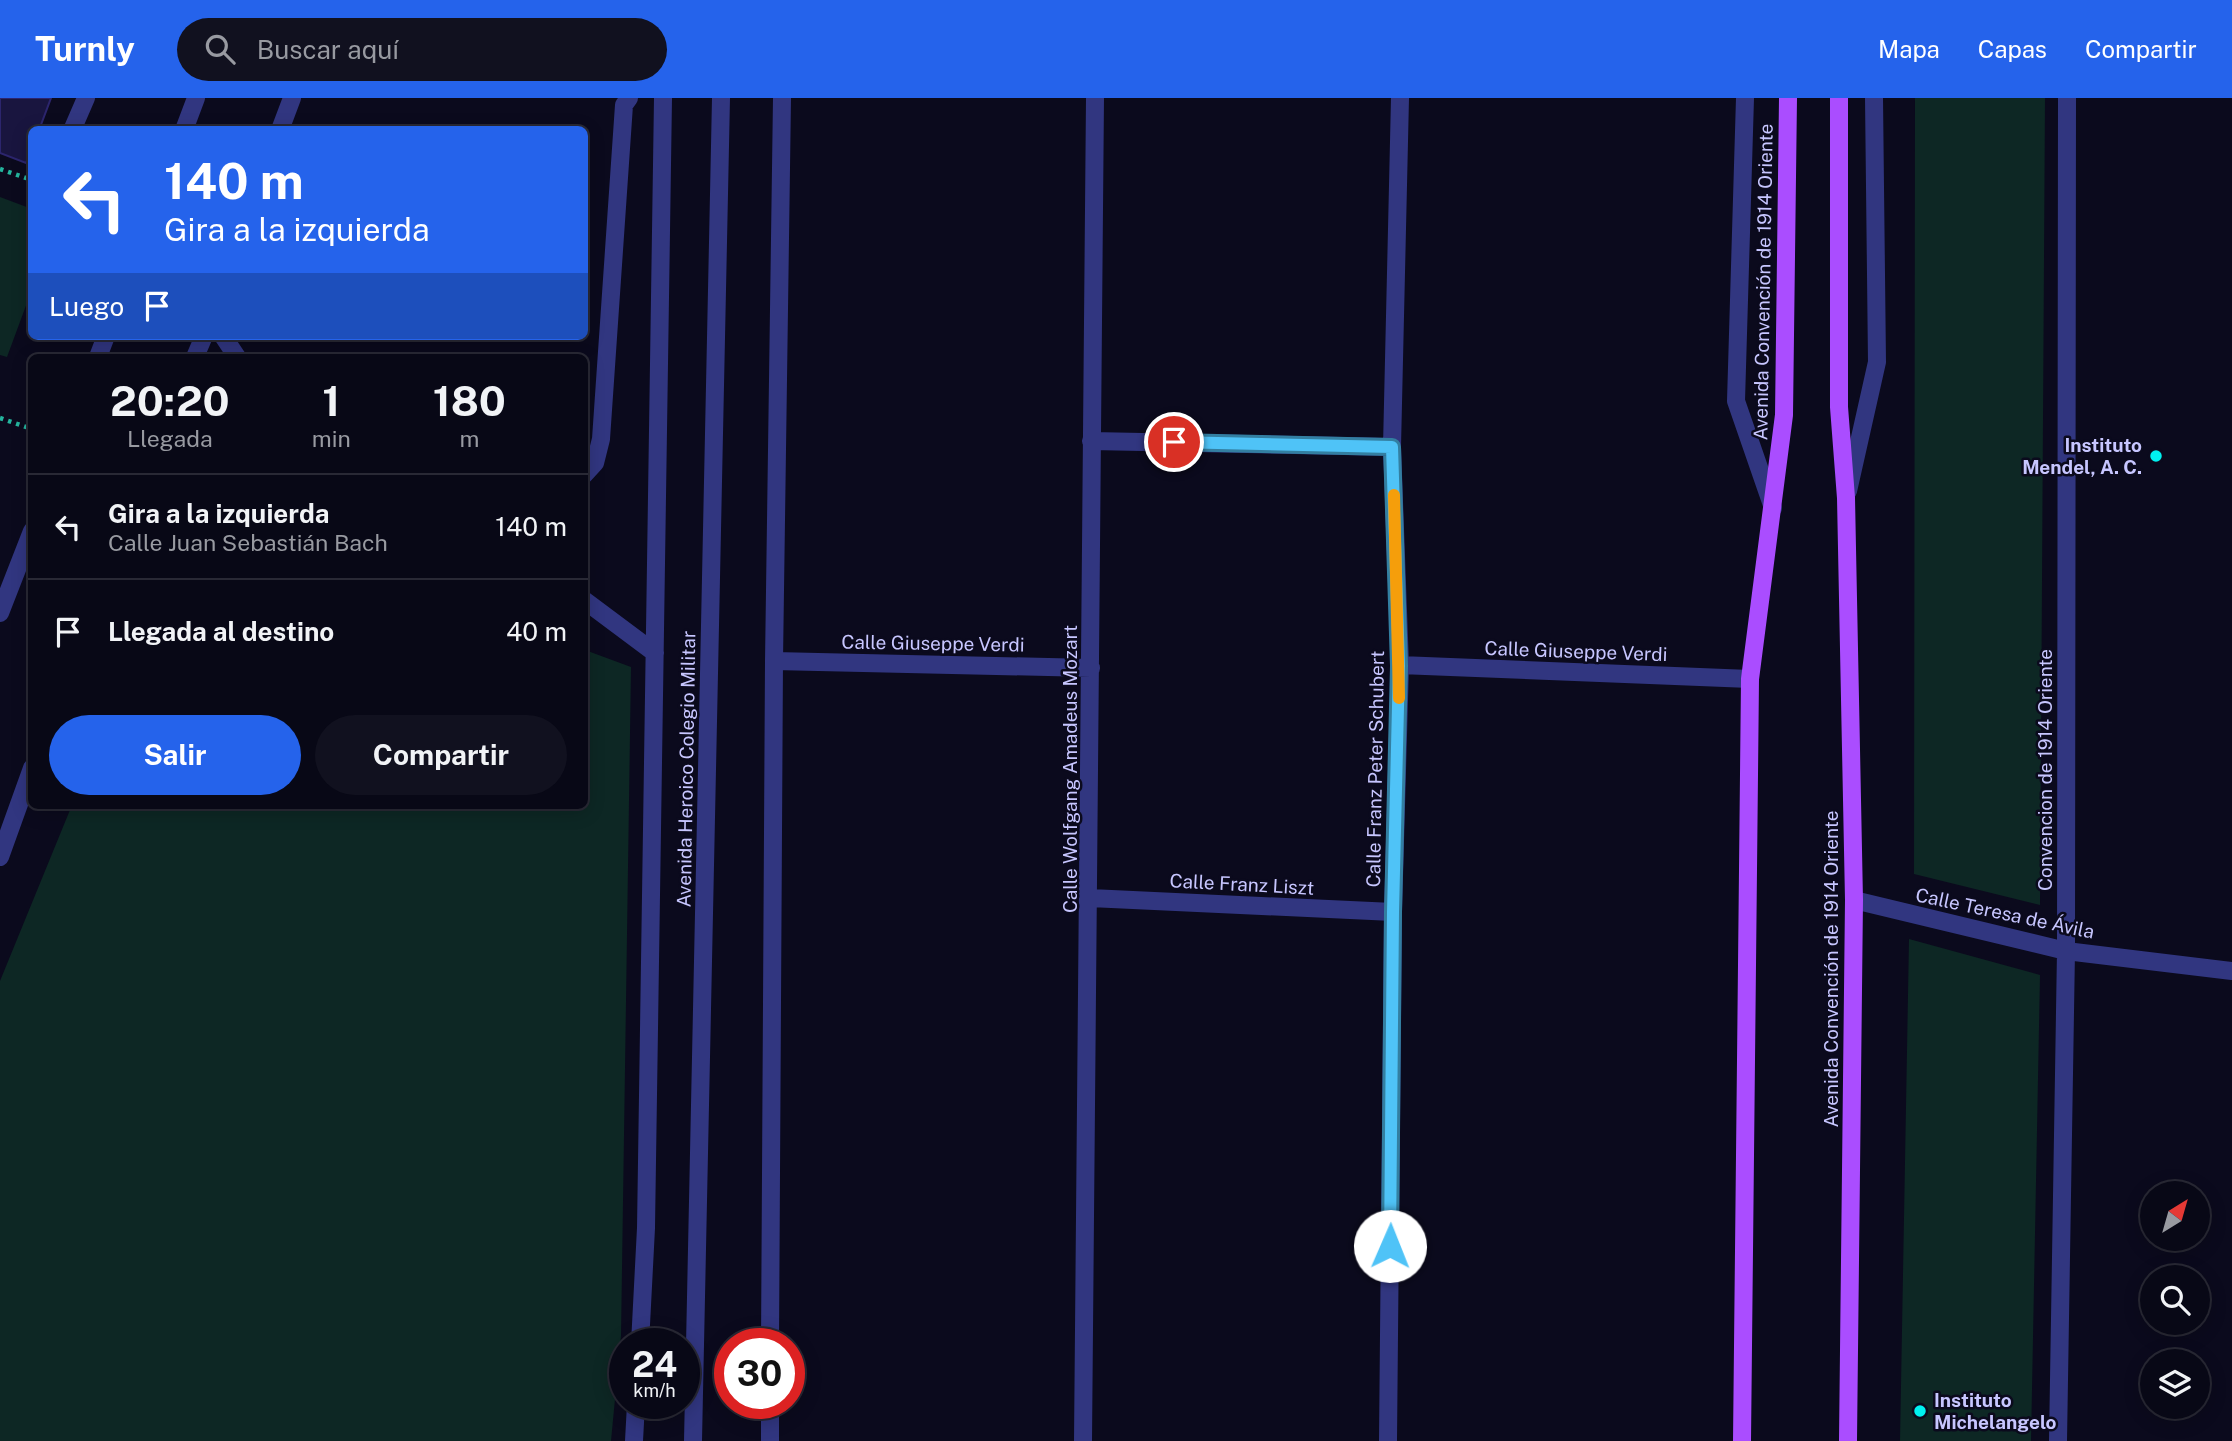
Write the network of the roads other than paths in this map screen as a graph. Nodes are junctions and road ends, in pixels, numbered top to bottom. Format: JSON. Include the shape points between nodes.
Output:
{"nodes":[{"id":1,"x":86,"y":98,"type":"edge"},
{"id":2,"x":196,"y":98,"type":"edge"},
{"id":3,"x":292,"y":98,"type":"edge"},
{"id":4,"x":629,"y":98,"type":"edge"},
{"id":5,"x":663,"y":98,"type":"edge"},
{"id":6,"x":721,"y":98,"type":"edge"},
{"id":7,"x":782,"y":98,"type":"edge"},
{"id":8,"x":1095,"y":98,"type":"edge"},
{"id":9,"x":1400,"y":98,"type":"edge"},
{"id":10,"x":1745,"y":98,"type":"edge"},
{"id":11,"x":1788,"y":98,"type":"edge"},
{"id":12,"x":1839,"y":98,"type":"edge"},
{"id":13,"x":1874,"y":98,"type":"edge"},
{"id":14,"x":2067,"y":98,"type":"edge"},
{"id":15,"x":74,"y":126,"type":"edge"},
{"id":16,"x":186,"y":126,"type":"edge"},
{"id":17,"x":282,"y":126,"type":"edge"},
{"id":18,"x":1091,"y":441,"type":"junction"},
{"id":19,"x":1392,"y":447,"type":"junction"},
{"id":20,"x":588,"y":471,"type":"edge"},
{"id":21,"x":1846,"y":498,"type":"junction"},
{"id":22,"x":1773,"y":508,"type":"junction"},
{"id":23,"x":28,"y":541,"type":"edge"},
{"id":24,"x":588,"y":603,"type":"edge"},
{"id":25,"x":0,"y":613,"type":"edge"},
{"id":26,"x":655,"y":653,"type":"junction"},
{"id":27,"x":774,"y":661,"type":"junction"},
{"id":28,"x":1399,"y":666,"type":"junction"},
{"id":29,"x":1091,"y":668,"type":"junction"},
{"id":30,"x":1750,"y":679,"type":"junction"},
{"id":31,"x":28,"y":778,"type":"edge"},
{"id":32,"x":4,"y":838,"type":"edge"},
{"id":33,"x":0,"y":857,"type":"edge"},
{"id":34,"x":1090,"y":898,"type":"junction"},
{"id":35,"x":1854,"y":900,"type":"junction"},
{"id":36,"x":1393,"y":912,"type":"junction"},
{"id":37,"x":2066,"y":951,"type":"junction"},
{"id":38,"x":2232,"y":971,"type":"edge"},
{"id":39,"x":641,"y":1328,"type":"edge"},
{"id":40,"x":770,"y":1328,"type":"edge"},
{"id":41,"x":635,"y":1419,"type":"edge"},
{"id":42,"x":770,"y":1419,"type":"edge"},
{"id":43,"x":634,"y":1441,"type":"edge"},
{"id":44,"x":693,"y":1441,"type":"edge"},
{"id":45,"x":770,"y":1441,"type":"edge"},
{"id":46,"x":1083,"y":1441,"type":"edge"},
{"id":47,"x":1388,"y":1441,"type":"edge"},
{"id":48,"x":1742,"y":1441,"type":"edge"},
{"id":49,"x":1848,"y":1441,"type":"edge"},
{"id":50,"x":2058,"y":1441,"type":"edge"}],
"edges":[{"from":1,"to":15,"type":"street"},
{"from":2,"to":16,"type":"street"},
{"from":3,"to":17,"type":"street"},
{"from":4,"to":20,"type":"street","via":[[624,106],[601,439],[595,463]]},
{"from":5,"to":26,"type":"street","name":"Avenida Heroico Colegio Militar"},
{"from":6,"to":44,"type":"street","name":"Avenida Heroico Colegio Militar"},
{"from":7,"to":27,"type":"street"},
{"from":8,"to":18,"type":"street","name":"Calle Wolfgang Amadeus Mozart"},
{"from":9,"to":19,"type":"street","name":"Calle Franz Peter Schubert"},
{"from":10,"to":22,"type":"street","name":"Avenida Convención de 1914 Oriente","via":[[1736,401]]},
{"from":11,"to":22,"type":"main road","name":"Avenida Convención de 1914 Oriente","via":[[1784,415]]},
{"from":12,"to":21,"type":"main road","name":"Avenida Convención de 1914 Oriente","via":[[1839,407]]},
{"from":13,"to":21,"type":"street","name":"Avenida Convención de 1914 Oriente","via":[[1877,362]]},
{"from":14,"to":37,"type":"street","name":"Convencion de 1914 Oriente"},
{"from":18,"to":19,"type":"street"},
{"from":18,"to":29,"type":"street","name":"Calle Wolfgang Amadeus Mozart"},
{"from":19,"to":28,"type":"street","name":"Calle Franz Peter Schubert"},
{"from":21,"to":35,"type":"main road","name":"Avenida Convención de 1914 Oriente"},
{"from":22,"to":30,"type":"main road","name":"Avenida Convención de 1914 Oriente"},
{"from":23,"to":25,"type":"street"},
{"from":24,"to":26,"type":"street"},
{"from":26,"to":39,"type":"street","name":"Avenida Heroico Colegio Militar","via":[[647,1214]]},
{"from":27,"to":29,"type":"street","name":"Calle Giuseppe Verdi"},
{"from":27,"to":40,"type":"street"},
{"from":28,"to":30,"type":"street","name":"Calle Giuseppe Verdi"},
{"from":28,"to":36,"type":"street","name":"Calle Franz Peter Schubert"},
{"from":29,"to":34,"type":"street","name":"Calle Wolfgang Amadeus Mozart"},
{"from":30,"to":48,"type":"main road","name":"Avenida Convención de 1914 Oriente"},
{"from":31,"to":32,"type":"street"},
{"from":32,"to":33,"type":"street"},
{"from":34,"to":36,"type":"street","name":"Calle Franz Liszt"},
{"from":34,"to":46,"type":"street","name":"Calle Wolfgang Amadeus Mozart"},
{"from":35,"to":37,"type":"street","name":"Calle Teresa de Ávila"},
{"from":35,"to":49,"type":"main road","name":"Avenida Convención de 1914 Oriente"},
{"from":36,"to":47,"type":"street","name":"Calle Franz Peter Schubert"},
{"from":37,"to":38,"type":"street","name":"Calle Teresa de Ávila"},
{"from":37,"to":50,"type":"street","name":"Convencion de 1914 Oriente"},
{"from":41,"to":43,"type":"street"},
{"from":42,"to":45,"type":"street"}]}
